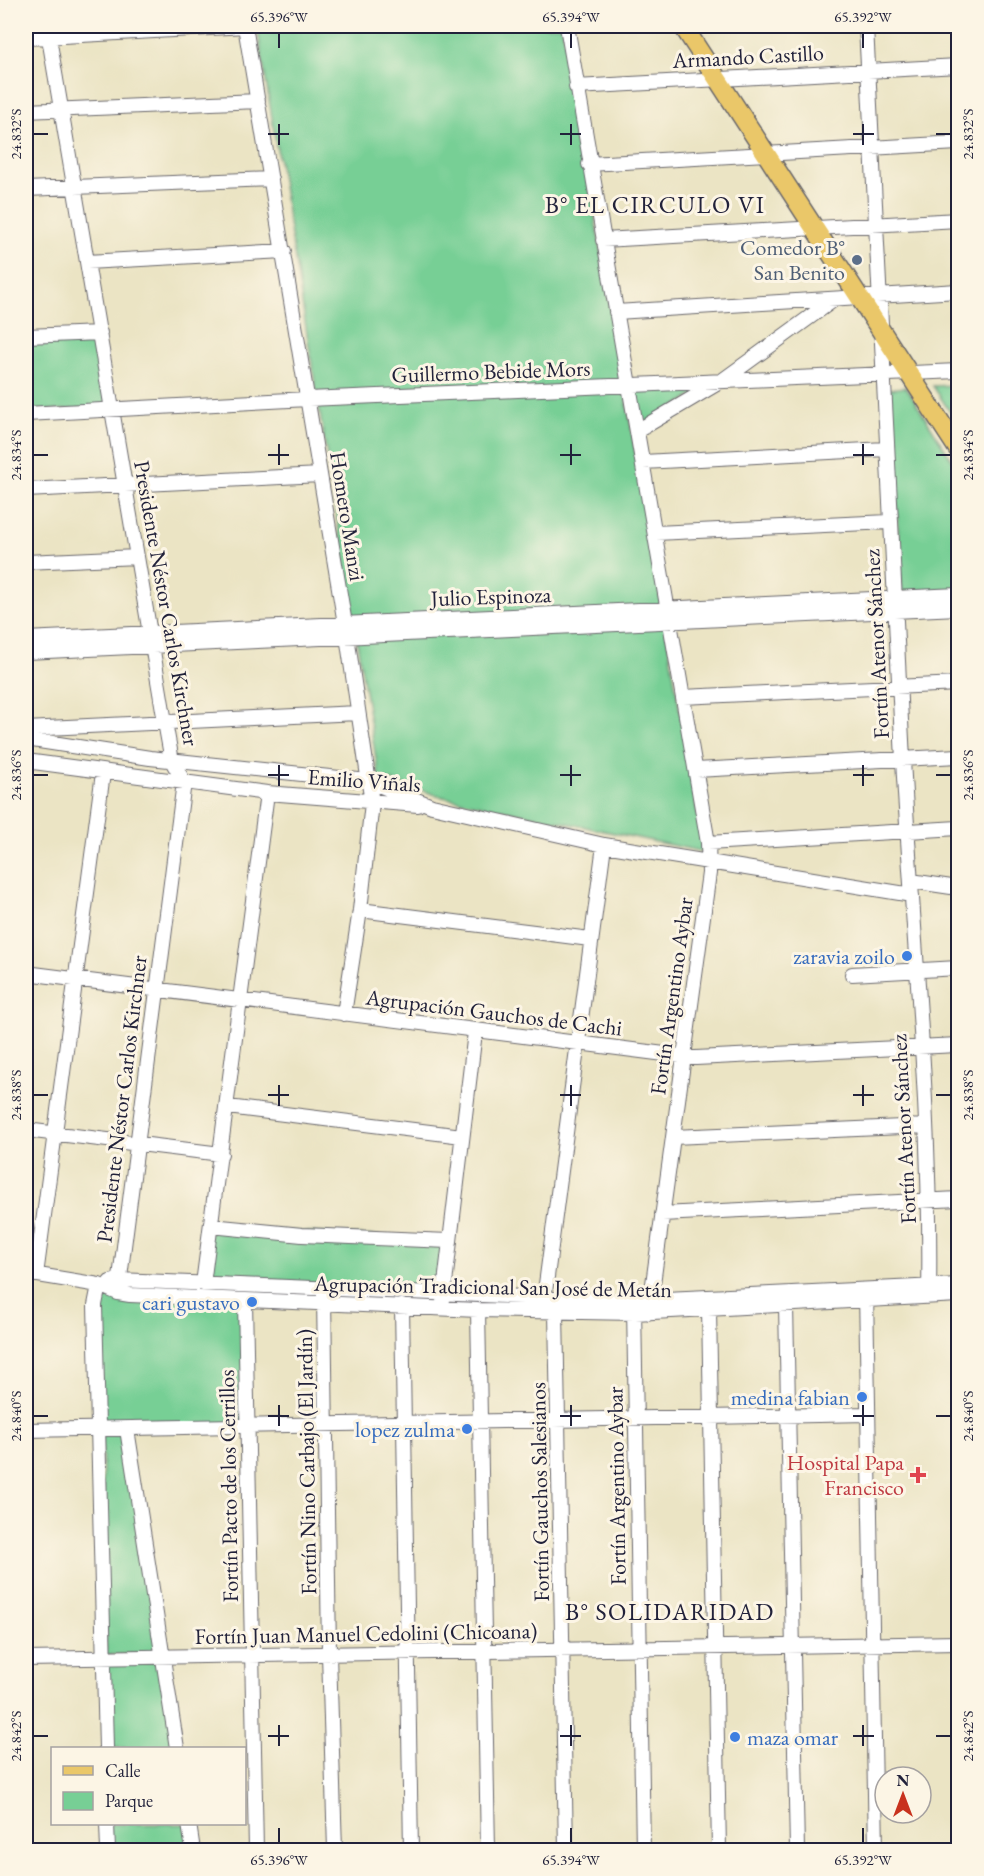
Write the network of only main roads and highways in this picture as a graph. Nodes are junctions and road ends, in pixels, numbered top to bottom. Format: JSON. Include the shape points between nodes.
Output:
{"nodes":[{"id":1,"x":683,"y":26,"type":"edge"},
{"id":2,"x":958,"y":449,"type":"edge"}],
"edges":[{"from":1,"to":2,"type":"main road"}]}
